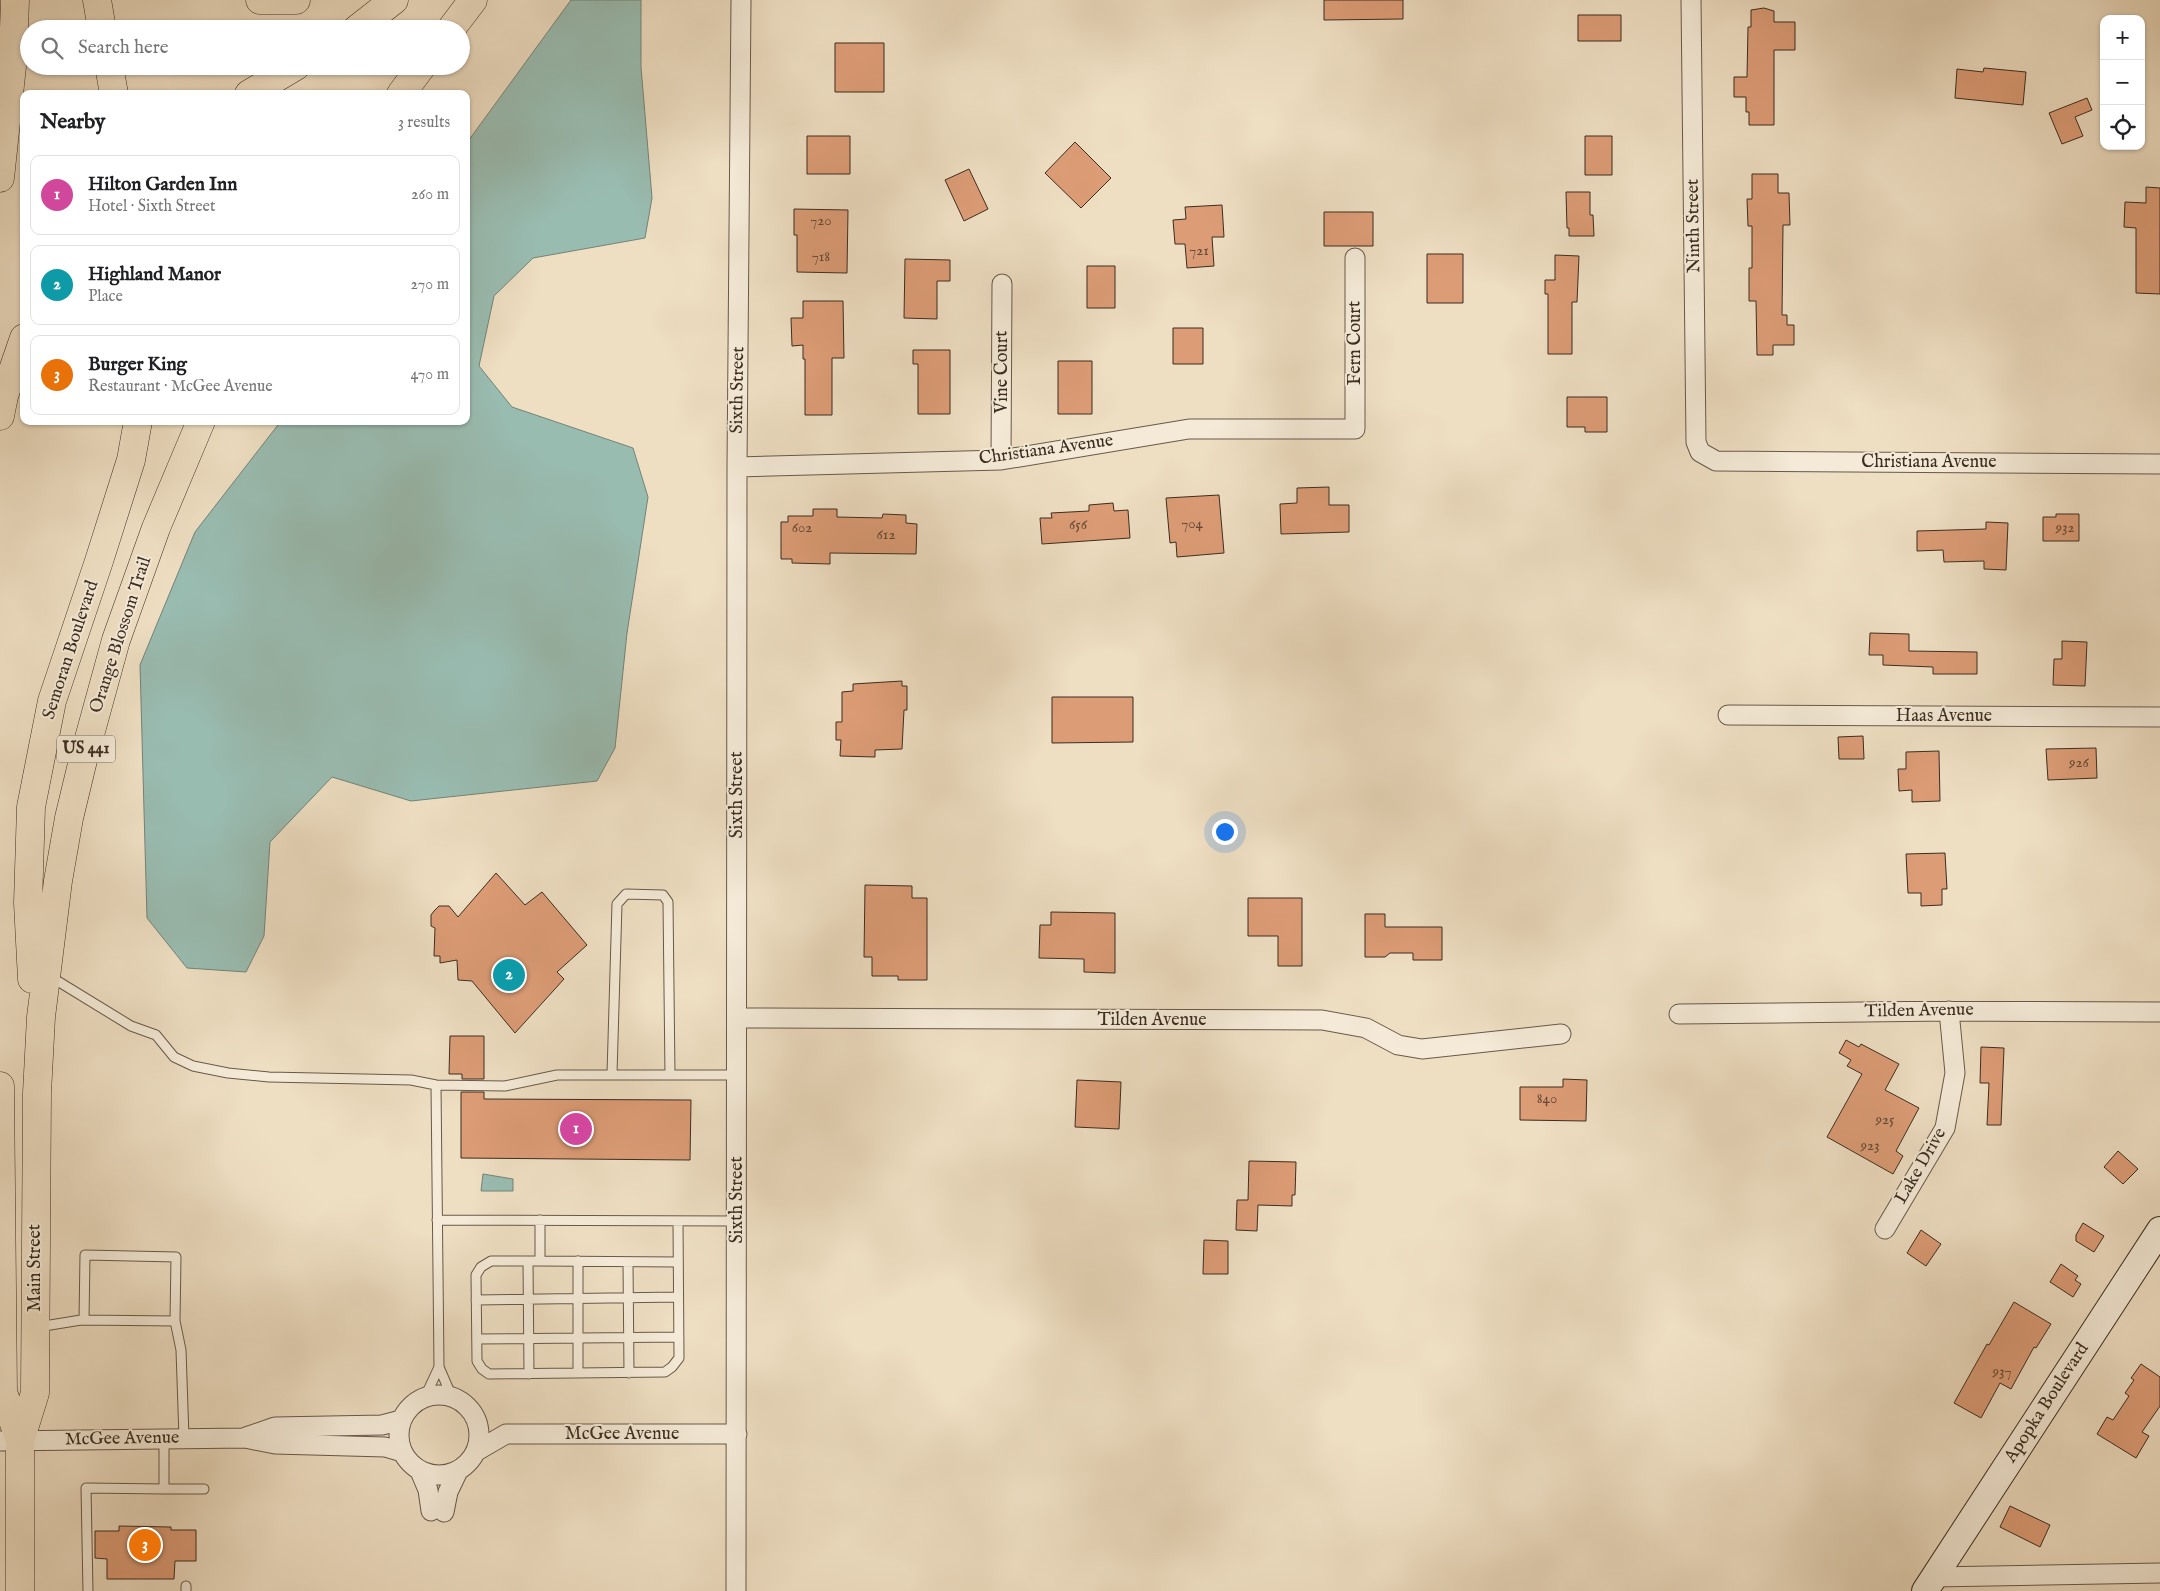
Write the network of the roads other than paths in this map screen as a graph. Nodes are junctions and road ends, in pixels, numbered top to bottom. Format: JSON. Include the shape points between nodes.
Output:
{"nodes":[{"id":1,"x":16,"y":0,"type":"edge"},
{"id":2,"x":97,"y":0,"type":"edge"},
{"id":3,"x":260,"y":0,"type":"edge"},
{"id":4,"x":296,"y":0,"type":"edge"},
{"id":5,"x":394,"y":0,"type":"edge"},
{"id":6,"x":461,"y":0,"type":"edge"},
{"id":7,"x":473,"y":0,"type":"edge"},
{"id":8,"x":742,"y":0,"type":"edge"},
{"id":9,"x":1691,"y":0,"type":"edge"},
{"id":10,"x":100,"y":20,"type":"edge"},
{"id":11,"x":368,"y":20,"type":"edge"},
{"id":12,"x":453,"y":20,"type":"edge"},
{"id":13,"x":457,"y":20,"type":"edge"},
{"id":14,"x":111,"y":75,"type":"edge"},
{"id":15,"x":281,"y":75,"type":"edge"},
{"id":16,"x":415,"y":75,"type":"edge"},
{"id":17,"x":113,"y":90,"type":"edge"},
{"id":18,"x":256,"y":90,"type":"edge"},
{"id":19,"x":404,"y":90,"type":"edge"},
{"id":20,"x":0,"y":178,"type":"edge"},
{"id":21,"x":1355,"y":258,"type":"dead end"},
{"id":22,"x":1002,"y":284,"type":"dead end"},
{"id":23,"x":20,"y":350,"type":"edge"},
{"id":24,"x":0,"y":416,"type":"edge"},
{"id":25,"x":137,"y":425,"type":"edge"},
{"id":26,"x":199,"y":425,"type":"edge"},
{"id":27,"x":1355,"y":428,"type":"joint"},
{"id":28,"x":1700,"y":452,"type":"joint"},
{"id":29,"x":1002,"y":460,"type":"junction"},
{"id":30,"x":2160,"y":464,"type":"edge"},
{"id":31,"x":737,"y":466,"type":"junction"},
{"id":32,"x":1728,"y":715,"type":"dead end"},
{"id":33,"x":2160,"y":717,"type":"edge"},
{"id":34,"x":46,"y":974,"type":"junction"},
{"id":35,"x":1949,"y":1010,"type":"junction"},
{"id":36,"x":2160,"y":1012,"type":"edge"},
{"id":37,"x":1679,"y":1014,"type":"dead end"},
{"id":38,"x":737,"y":1018,"type":"junction"},
{"id":39,"x":1561,"y":1034,"type":"dead end"},
{"id":40,"x":612,"y":1074,"type":"junction"},
{"id":41,"x":670,"y":1075,"type":"junction"},
{"id":42,"x":737,"y":1075,"type":"junction"},
{"id":43,"x":436,"y":1085,"type":"junction"},
{"id":44,"x":0,"y":1086,"type":"edge"},
{"id":45,"x":37,"y":1093,"type":"junction"},
{"id":46,"x":437,"y":1220,"type":"junction"},
{"id":47,"x":540,"y":1220,"type":"junction"},
{"id":48,"x":678,"y":1220,"type":"junction"},
{"id":49,"x":737,"y":1221,"type":"junction"},
{"id":50,"x":1885,"y":1229,"type":"dead end"},
{"id":51,"x":2160,"y":1230,"type":"edge"},
{"id":52,"x":528,"y":1262,"type":"junction"},
{"id":53,"x":540,"y":1262,"type":"junction"},
{"id":54,"x":578,"y":1262,"type":"junction"},
{"id":55,"x":628,"y":1262,"type":"junction"},
{"id":56,"x":678,"y":1262,"type":"junction"},
{"id":57,"x":678,"y":1297,"type":"junction"},
{"id":58,"x":578,"y":1298,"type":"junction"},
{"id":59,"x":628,"y":1298,"type":"junction"},
{"id":60,"x":528,"y":1299,"type":"junction"},
{"id":61,"x":476,"y":1300,"type":"junction"},
{"id":62,"x":84,"y":1320,"type":"junction"},
{"id":63,"x":175,"y":1321,"type":"junction"},
{"id":64,"x":35,"y":1328,"type":"junction"},
{"id":65,"x":679,"y":1337,"type":"junction"},
{"id":66,"x":578,"y":1338,"type":"junction"},
{"id":67,"x":629,"y":1338,"type":"junction"},
{"id":68,"x":477,"y":1339,"type":"junction"},
{"id":69,"x":528,"y":1339,"type":"junction"},
{"id":70,"x":439,"y":1368,"type":"junction"},
{"id":71,"x":629,"y":1372,"type":"junction"},
{"id":72,"x":578,"y":1373,"type":"junction"},
{"id":73,"x":529,"y":1374,"type":"junction"},
{"id":74,"x":425,"y":1397,"type":"junction"},
{"id":75,"x":452,"y":1397,"type":"junction"},
{"id":76,"x":472,"y":1413,"type":"junction"},
{"id":77,"x":401,"y":1420,"type":"junction"},
{"id":78,"x":506,"y":1434,"type":"junction"},
{"id":79,"x":737,"y":1434,"type":"junction"},
{"id":80,"x":164,"y":1438,"type":"junction"},
{"id":81,"x":184,"y":1438,"type":"junction"},
{"id":82,"x":245,"y":1438,"type":"junction"},
{"id":83,"x":10,"y":1440,"type":"edge"},
{"id":84,"x":402,"y":1452,"type":"junction"},
{"id":85,"x":475,"y":1452,"type":"junction"},
{"id":86,"x":420,"y":1471,"type":"junction"},
{"id":87,"x":458,"y":1471,"type":"junction"},
{"id":88,"x":164,"y":1489,"type":"junction"},
{"id":89,"x":204,"y":1489,"type":"dead end"},
{"id":90,"x":2160,"y":1573,"type":"edge"},
{"id":91,"x":1930,"y":1584,"type":"edge"},
{"id":92,"x":20,"y":1591,"type":"edge"},
{"id":93,"x":88,"y":1591,"type":"edge"},
{"id":94,"x":736,"y":1591,"type":"edge"}],
"edges":[{"from":1,"to":20,"type":"main road"},
{"from":2,"to":10,"type":"main road"},
{"from":3,"to":4,"type":"main road"},
{"from":5,"to":11,"type":"main road"},
{"from":6,"to":12,"type":"main road"},
{"from":7,"to":13,"type":"main road"},
{"from":8,"to":31,"type":"street","name":"Sixth Street"},
{"from":9,"to":28,"type":"street","name":"Ninth Street","via":[[1696,442]]},
{"from":14,"to":17,"type":"main road"},
{"from":15,"to":18,"type":"main road"},
{"from":16,"to":19,"type":"main road"},
{"from":21,"to":27,"type":"street","name":"Fern Court"},
{"from":22,"to":29,"type":"street","name":"Vine Court"},
{"from":23,"to":24,"type":"main road"},
{"from":25,"to":45,"type":"main road","name":"Semoran Boulevard","via":[[131,460],[100,561],[52,701],[31,807],[28,903]]},
{"from":26,"to":34,"type":"main road","name":"Orange Blossom Trail","number":"US 441","via":[[149,547],[98,703],[68,827]]},
{"from":27,"to":29,"type":"street","name":"Christiana Avenue","via":[[1189,429]]},
{"from":28,"to":30,"type":"street","name":"Christiana Avenue","via":[[1716,461]]},
{"from":29,"to":31,"type":"street","name":"Christiana Avenue"},
{"from":31,"to":38,"type":"street","name":"Sixth Street"},
{"from":32,"to":33,"type":"street","name":"Haas Avenue"},
{"from":34,"to":43,"type":"lane","via":[[131,1026],[156,1035],[174,1056],[193,1066],[269,1077],[411,1080]]},
{"from":34,"to":45,"type":"main road","name":"Orange Blossom Trail","number":"US 441"},
{"from":35,"to":36,"type":"street","name":"Tilden Avenue"},
{"from":35,"to":37,"type":"street","name":"Tilden Avenue"},
{"from":35,"to":50,"type":"street","name":"Lake Drive","via":[[1955,1073],[1945,1128]]},
{"from":38,"to":39,"type":"street","name":"Tilden Avenue","via":[[1322,1020],[1366,1028],[1398,1045],[1422,1048]]},
{"from":38,"to":42,"type":"street","name":"Sixth Street"},
{"from":40,"to":41,"type":"lane"},
{"from":40,"to":41,"type":"lane","via":[[617,904],[626,894],[664,895],[668,902]]},
{"from":40,"to":43,"type":"lane","via":[[557,1075],[504,1086]]},
{"from":41,"to":42,"type":"lane"},
{"from":42,"to":49,"type":"street","name":"Sixth Street"},
{"from":43,"to":46,"type":"lane"},
{"from":44,"to":83,"type":"main road","name":"Main Street","number":"US 441","via":[[3,1392]]},
{"from":45,"to":64,"type":"main road","name":"Main Street","number":"US 441"},
{"from":46,"to":47,"type":"lane"},
{"from":46,"to":70,"type":"lane"},
{"from":47,"to":48,"type":"lane"},
{"from":47,"to":53,"type":"lane"},
{"from":48,"to":49,"type":"lane"},
{"from":48,"to":56,"type":"lane"},
{"from":49,"to":79,"type":"street","name":"Sixth Street"},
{"from":51,"to":91,"type":"street","name":"Apopka Boulevard"},
{"from":52,"to":53,"type":"lane"},
{"from":52,"to":60,"type":"lane"},
{"from":52,"to":61,"type":"lane","via":[[490,1262],[481,1267],[476,1275]]},
{"from":53,"to":54,"type":"lane"},
{"from":54,"to":55,"type":"lane"},
{"from":54,"to":58,"type":"lane"},
{"from":55,"to":56,"type":"lane"},
{"from":55,"to":59,"type":"lane"},
{"from":56,"to":57,"type":"lane"},
{"from":57,"to":59,"type":"lane"},
{"from":57,"to":65,"type":"lane"},
{"from":58,"to":59,"type":"lane"},
{"from":58,"to":60,"type":"lane"},
{"from":58,"to":66,"type":"lane"},
{"from":59,"to":67,"type":"lane"},
{"from":60,"to":61,"type":"lane"},
{"from":60,"to":69,"type":"lane"},
{"from":61,"to":68,"type":"lane"},
{"from":62,"to":63,"type":"lane"},
{"from":62,"to":63,"type":"lane","via":[[85,1255],[176,1257]]},
{"from":62,"to":64,"type":"lane"},
{"from":63,"to":81,"type":"lane","via":[[181,1350]]},
{"from":64,"to":83,"type":"main road","name":"Main Street","number":"US 441","via":[[35,1393]]},
{"from":65,"to":67,"type":"lane"},
{"from":65,"to":71,"type":"lane","via":[[679,1358],[672,1368],[665,1372]]},
{"from":66,"to":67,"type":"lane"},
{"from":66,"to":69,"type":"lane"},
{"from":66,"to":72,"type":"lane"},
{"from":67,"to":71,"type":"lane"},
{"from":68,"to":69,"type":"lane"},
{"from":68,"to":73,"type":"lane","via":[[477,1361],[489,1374]]},
{"from":69,"to":73,"type":"lane"},
{"from":70,"to":74,"type":"lane"},
{"from":70,"to":75,"type":"lane"},
{"from":71,"to":72,"type":"lane"},
{"from":72,"to":73,"type":"lane"},
{"from":74,"to":75,"type":"street"},
{"from":74,"to":77,"type":"street","via":[[407,1410]]},
{"from":75,"to":76,"type":"street"},
{"from":76,"to":78,"type":"street"},
{"from":76,"to":85,"type":"street","via":[[479,1439]]},
{"from":77,"to":82,"type":"street","name":"McGee Avenue","via":[[382,1425],[275,1427]]},
{"from":77,"to":84,"type":"street"},
{"from":78,"to":79,"type":"street","name":"McGee Avenue"},
{"from":78,"to":85,"type":"street"},
{"from":79,"to":94,"type":"street","name":"Sixth Street"},
{"from":80,"to":81,"type":"street","name":"McGee Avenue"},
{"from":80,"to":83,"type":"street","name":"McGee Avenue"},
{"from":80,"to":88,"type":"lane"},
{"from":81,"to":82,"type":"street","name":"McGee Avenue"},
{"from":82,"to":84,"type":"street","name":"McGee Avenue","via":[[274,1444],[385,1447]]},
{"from":83,"to":92,"type":"main road","name":"Main Street","number":"US 441"},
{"from":84,"to":86,"type":"street"},
{"from":85,"to":87,"type":"street"},
{"from":86,"to":87,"type":"street","via":[[433,1475]]},
{"from":86,"to":87,"type":"street","via":[[438,1511]]},
{"from":88,"to":89,"type":"lane"},
{"from":88,"to":93,"type":"lane","via":[[86,1488]]},
{"from":90,"to":91,"type":"street"}]}
